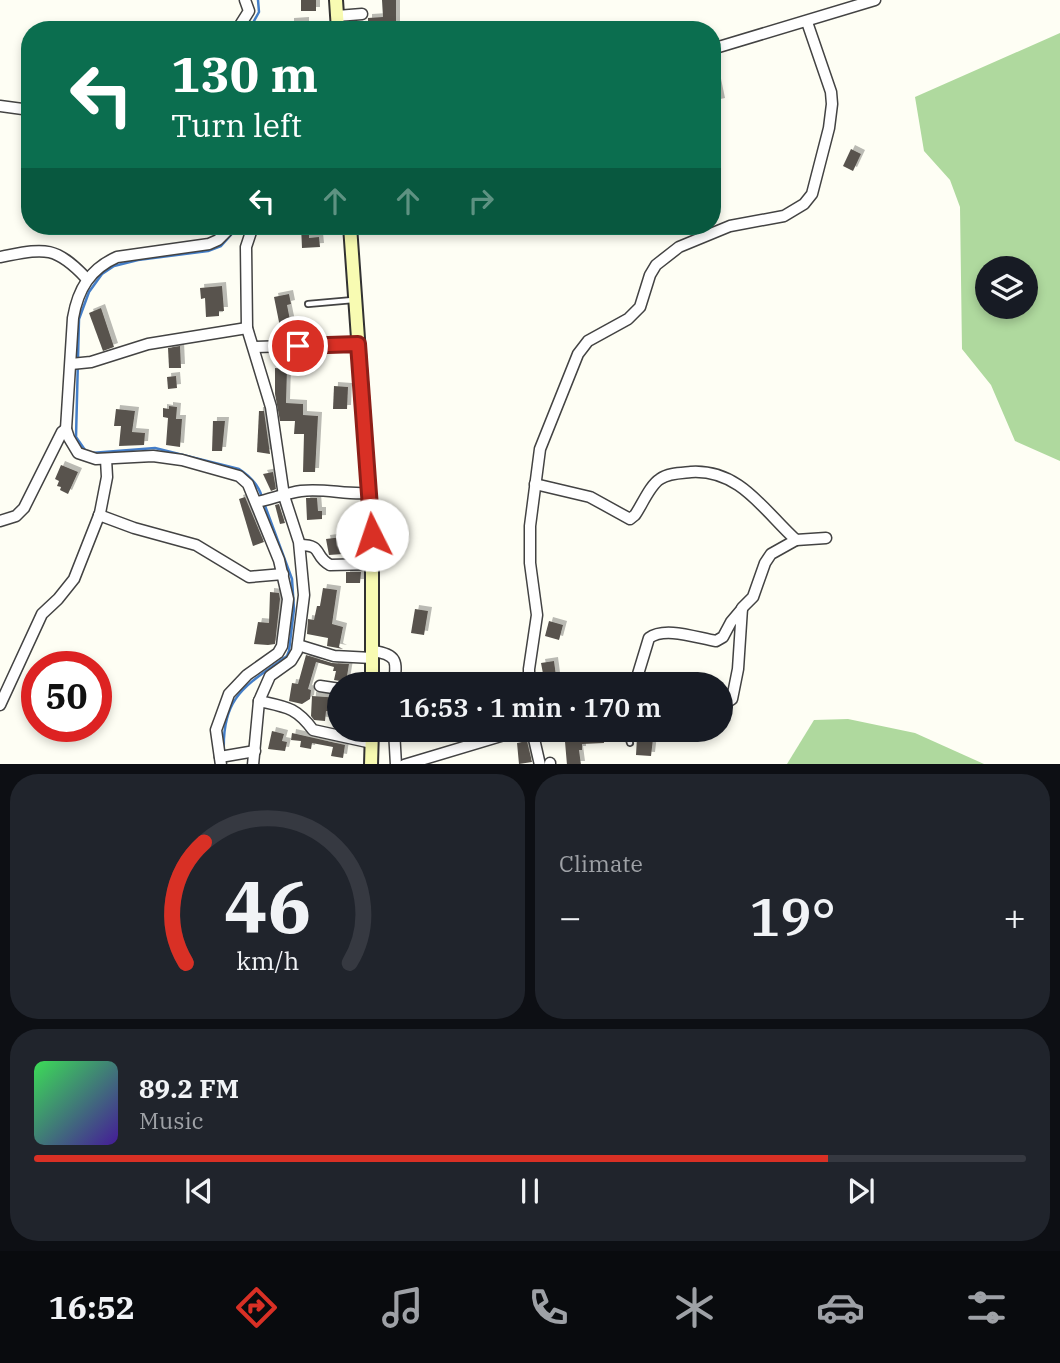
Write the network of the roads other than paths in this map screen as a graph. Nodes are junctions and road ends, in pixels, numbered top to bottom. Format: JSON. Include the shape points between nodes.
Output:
{"nodes":[{"id":1,"x":244,"y":0,"type":"edge"},
{"id":2,"x":336,"y":0,"type":"edge"},
{"id":3,"x":875,"y":0,"type":"edge"},
{"id":4,"x":362,"y":14,"type":"dead end"},
{"id":5,"x":337,"y":16,"type":"junction"},
{"id":6,"x":242,"y":21,"type":"edge"},
{"id":7,"x":337,"y":21,"type":"edge"},
{"id":8,"x":807,"y":22,"type":"junction"},
{"id":9,"x":721,"y":46,"type":"edge"},
{"id":10,"x":0,"y":106,"type":"edge"},
{"id":11,"x":21,"y":109,"type":"edge"},
{"id":12,"x":721,"y":230,"type":"edge"},
{"id":13,"x":223,"y":235,"type":"edge"},
{"id":14,"x":250,"y":235,"type":"edge"},
{"id":15,"x":351,"y":235,"type":"edge"},
{"id":16,"x":708,"y":235,"type":"edge"},
{"id":17,"x":0,"y":257,"type":"edge"},
{"id":18,"x":86,"y":278,"type":"junction"},
{"id":19,"x":355,"y":299,"type":"junction"},
{"id":20,"x":308,"y":304,"type":"dead end"},
{"id":21,"x":247,"y":328,"type":"junction"},
{"id":22,"x":358,"y":344,"type":"junction"},
{"id":23,"x":255,"y":347,"type":"junction"},
{"id":24,"x":76,"y":364,"type":"junction"},
{"id":25,"x":66,"y":429,"type":"junction"},
{"id":26,"x":107,"y":459,"type":"junction"},
{"id":27,"x":535,"y":484,"type":"junction"},
{"id":28,"x":369,"y":494,"type":"junction"},
{"id":29,"x":284,"y":496,"type":"junction"},
{"id":30,"x":262,"y":501,"type":"junction"},
{"id":31,"x":99,"y":515,"type":"junction"},
{"id":32,"x":0,"y":521,"type":"edge"},
{"id":33,"x":825,"y":538,"type":"dead end"},
{"id":34,"x":796,"y":540,"type":"junction"},
{"id":35,"x":300,"y":545,"type":"junction"},
{"id":36,"x":373,"y":564,"type":"junction"},
{"id":37,"x":283,"y":574,"type":"junction"},
{"id":38,"x":742,"y":608,"type":"junction"},
{"id":39,"x":291,"y":648,"type":"junction"},
{"id":40,"x":372,"y":655,"type":"junction"},
{"id":41,"x":372,"y":672,"type":"edge"},
{"id":42,"x":396,"y":672,"type":"edge"},
{"id":43,"x":529,"y":672,"type":"edge"},
{"id":44,"x":639,"y":672,"type":"edge"},
{"id":45,"x":320,"y":686,"type":"dead end"},
{"id":46,"x":327,"y":687,"type":"edge"},
{"id":47,"x":733,"y":694,"type":"edge"},
{"id":48,"x":258,"y":701,"type":"junction"},
{"id":49,"x":0,"y":705,"type":"edge"},
{"id":50,"x":327,"y":731,"type":"edge"},
{"id":51,"x":372,"y":742,"type":"edge"},
{"id":52,"x":395,"y":742,"type":"edge"},
{"id":53,"x":482,"y":742,"type":"edge"},
{"id":54,"x":537,"y":742,"type":"edge"},
{"id":55,"x":254,"y":751,"type":"junction"},
{"id":56,"x":223,"y":758,"type":"edge"},
{"id":57,"x":253,"y":764,"type":"edge"},
{"id":58,"x":372,"y":764,"type":"edge"},
{"id":59,"x":396,"y":764,"type":"edge"},
{"id":60,"x":407,"y":764,"type":"edge"},
{"id":61,"x":547,"y":764,"type":"edge"}],
"edges":[{"from":1,"to":6,"type":"street","via":[[248,10]]},
{"from":2,"to":5,"type":"main road"},
{"from":3,"to":8,"type":"street"},
{"from":4,"to":5,"type":"street"},
{"from":5,"to":7,"type":"main road"},
{"from":8,"to":9,"type":"street"},
{"from":8,"to":12,"type":"street","via":[[832,104],[812,194],[784,216]]},
{"from":10,"to":11,"type":"street"},
{"from":13,"to":18,"type":"street","via":[[209,244],[117,257]]},
{"from":14,"to":21,"type":"street","via":[[246,247]]},
{"from":15,"to":19,"type":"main road"},
{"from":16,"to":27,"type":"street","via":[[679,247],[656,265],[640,307],[588,341],[578,354],[540,449]]},
{"from":17,"to":18,"type":"street","via":[[44,249],[56,253]]},
{"from":18,"to":24,"type":"street","via":[[75,311]]},
{"from":19,"to":20,"type":"lane"},
{"from":19,"to":22,"type":"main road"},
{"from":21,"to":23,"type":"street"},
{"from":21,"to":24,"type":"street","via":[[148,344]]},
{"from":22,"to":23,"type":"street"},
{"from":22,"to":28,"type":"main road"},
{"from":23,"to":29,"type":"street","via":[[271,407]]},
{"from":24,"to":25,"type":"street"},
{"from":25,"to":26,"type":"street","via":[[79,453]]},
{"from":25,"to":32,"type":"street","via":[[24,508]]},
{"from":26,"to":30,"type":"street","via":[[153,456],[217,469],[243,479]]},
{"from":26,"to":31,"type":"street"},
{"from":27,"to":34,"type":"street","via":[[590,497],[630,519],[659,480],[677,473],[710,471],[755,497]]},
{"from":27,"to":43,"type":"street","via":[[530,564],[537,615]]},
{"from":28,"to":29,"type":"street","via":[[300,491]]},
{"from":28,"to":36,"type":"main road"},
{"from":29,"to":30,"type":"street"},
{"from":29,"to":35,"type":"street"},
{"from":30,"to":37,"type":"street"},
{"from":31,"to":37,"type":"street","via":[[196,545],[249,577]]},
{"from":31,"to":49,"type":"street","via":[[74,579],[43,614]]},
{"from":33,"to":34,"type":"street"},
{"from":34,"to":38,"type":"street","via":[[771,554],[753,597]]},
{"from":35,"to":36,"type":"street","via":[[316,547],[330,565]]},
{"from":35,"to":39,"type":"street","via":[[304,594]]},
{"from":36,"to":40,"type":"main road"},
{"from":37,"to":39,"type":"street"},
{"from":38,"to":44,"type":"street","via":[[723,638],[716,641],[654,634]]},
{"from":38,"to":47,"type":"street"},
{"from":39,"to":40,"type":"street","via":[[334,656]]},
{"from":39,"to":48,"type":"street","via":[[291,662],[270,676]]},
{"from":39,"to":56,"type":"street","via":[[247,675],[229,694],[216,730]]},
{"from":40,"to":41,"type":"main road"},
{"from":40,"to":42,"type":"street","via":[[384,653],[395,659]]},
{"from":45,"to":46,"type":"street"},
{"from":48,"to":50,"type":"street","via":[[301,714],[313,730]]},
{"from":48,"to":55,"type":"street"},
{"from":51,"to":58,"type":"main road"},
{"from":52,"to":59,"type":"street"},
{"from":53,"to":60,"type":"street"},
{"from":54,"to":61,"type":"street"},
{"from":55,"to":56,"type":"street"},
{"from":55,"to":57,"type":"street"}]}
